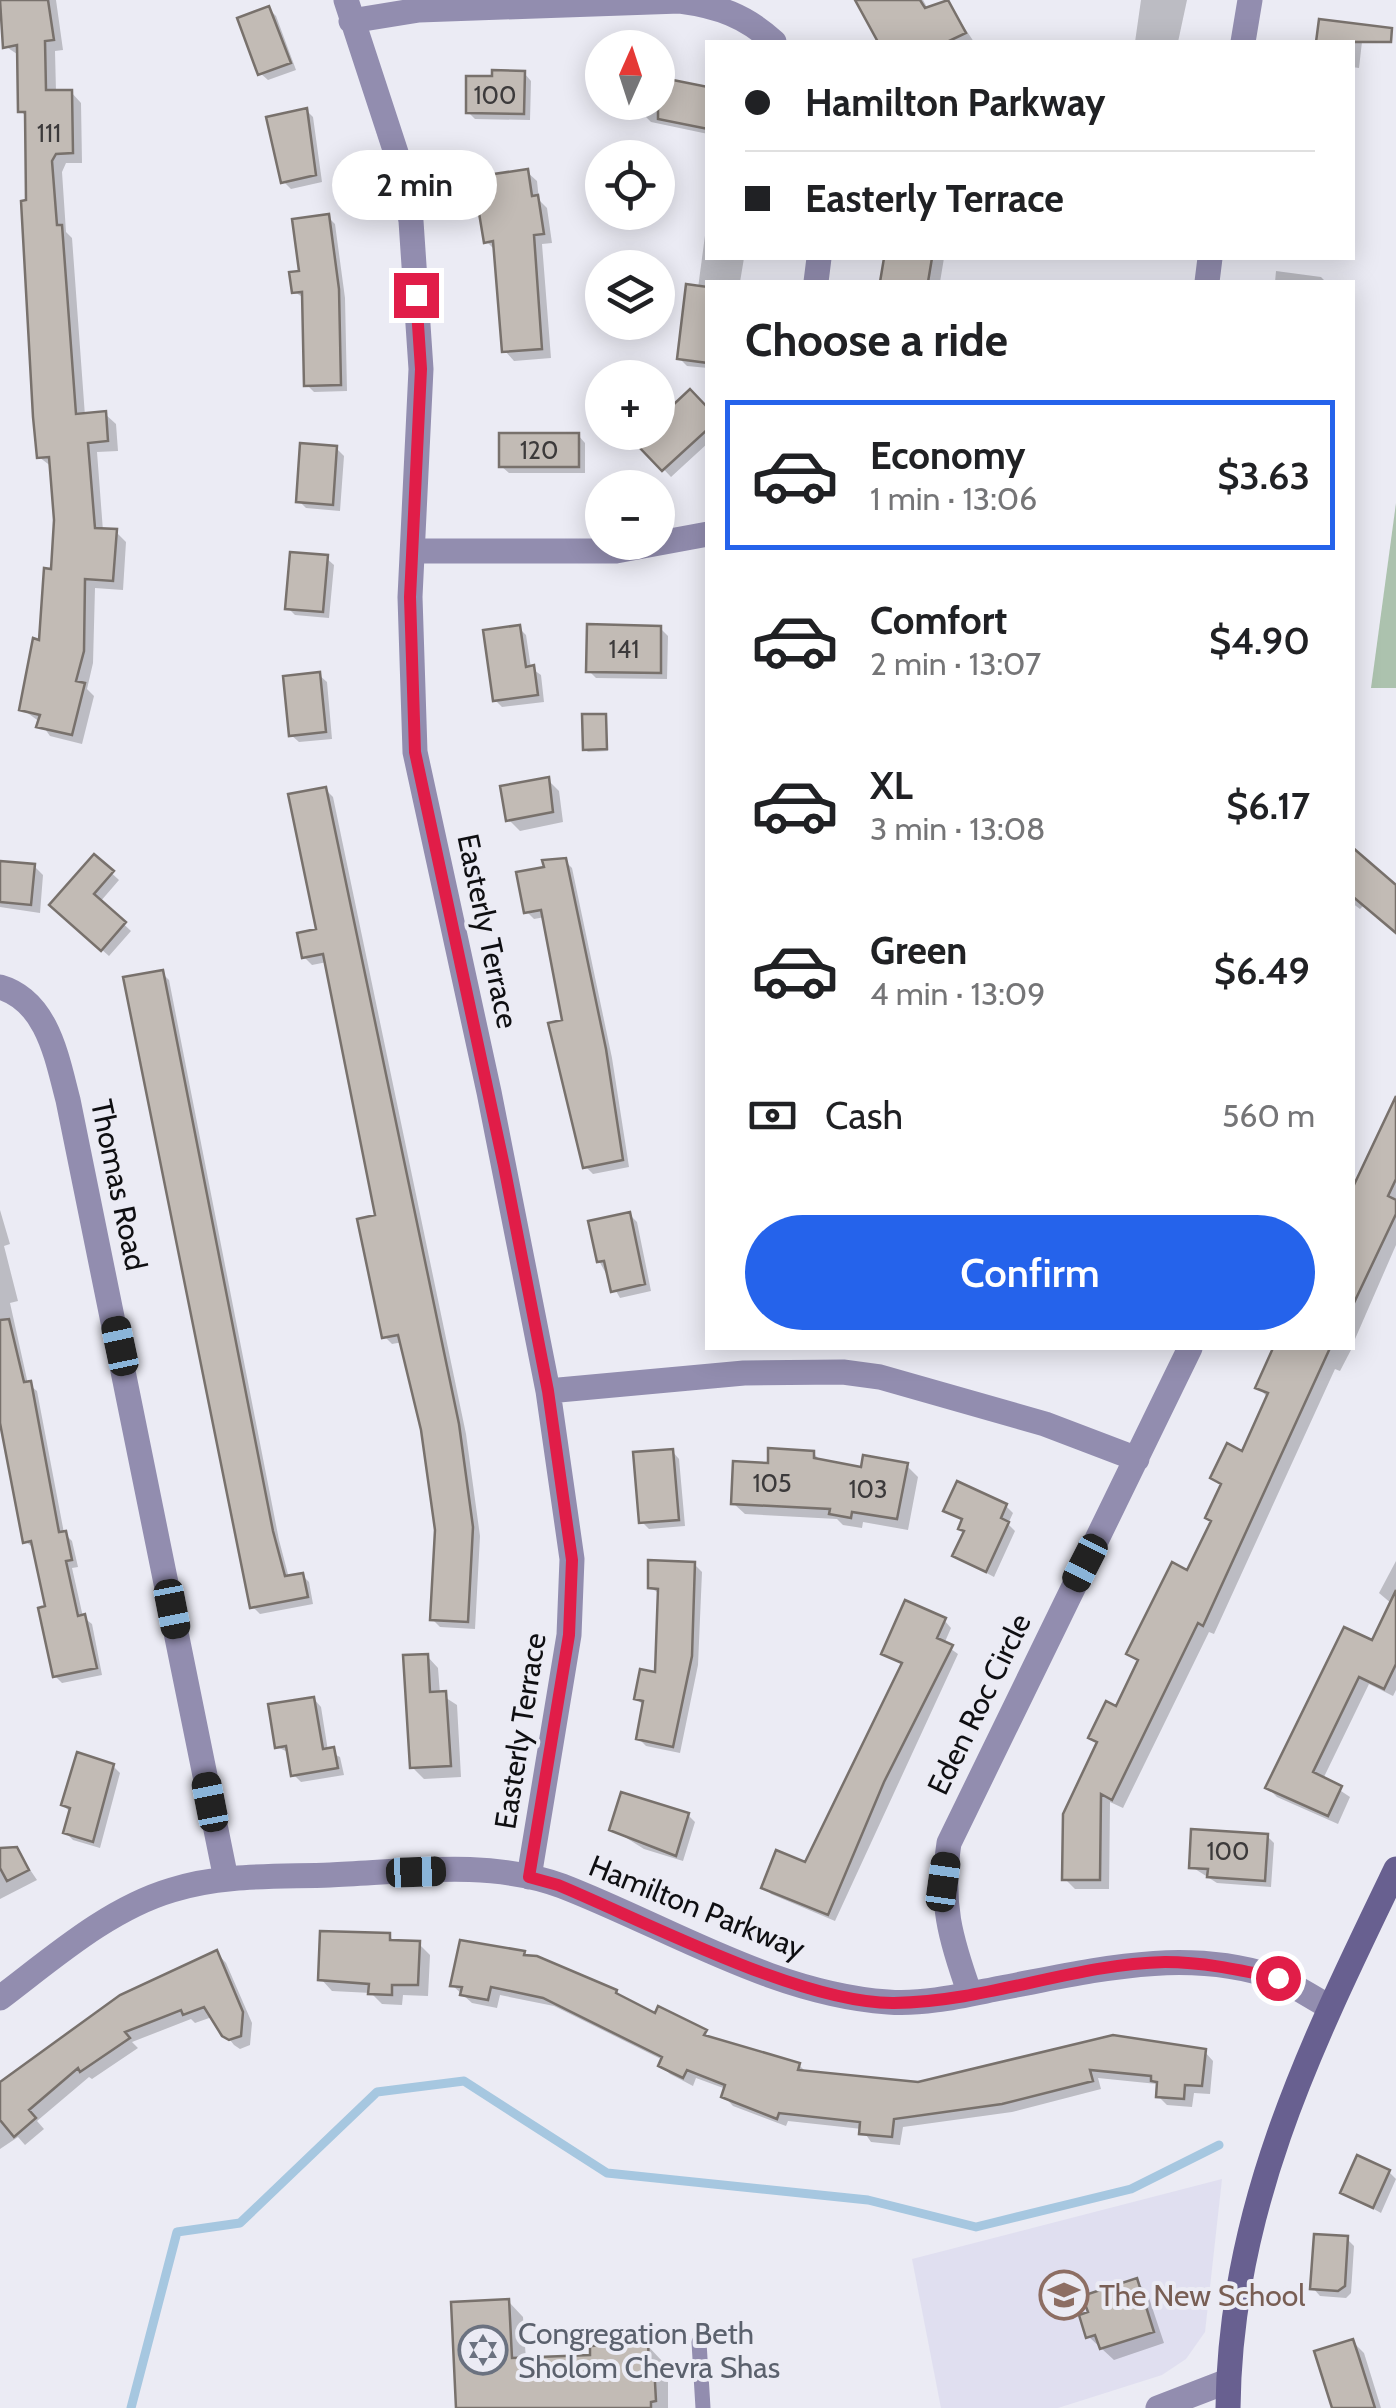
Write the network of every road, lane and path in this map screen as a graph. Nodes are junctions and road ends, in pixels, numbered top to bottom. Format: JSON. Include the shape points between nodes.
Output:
{"nodes":[{"id":1,"x":1250,"y":0,"type":"edge"},
{"id":2,"x":349,"y":10,"type":"edge"},
{"id":3,"x":772,"y":40,"type":"edge"},
{"id":4,"x":1243,"y":40,"type":"edge"},
{"id":5,"x":705,"y":535,"type":"edge"},
{"id":6,"x":414,"y":551,"type":"junction"},
{"id":7,"x":5,"y":989,"type":"edge"},
{"id":8,"x":1189,"y":1350,"type":"edge"},
{"id":9,"x":845,"y":1360,"type":"edge"},
{"id":10,"x":548,"y":1391,"type":"junction"},
{"id":11,"x":1137,"y":1459,"type":"junction"},
{"id":12,"x":1396,"y":1869,"type":"edge"},
{"id":13,"x":529,"y":1877,"type":"junction"},
{"id":14,"x":226,"y":1879,"type":"junction"},
{"id":15,"x":970,"y":1994,"type":"junction"},
{"id":16,"x":0,"y":1998,"type":"edge"},
{"id":17,"x":1330,"y":2007,"type":"junction"},
{"id":18,"x":699,"y":2342,"type":"dead end"},
{"id":19,"x":1228,"y":2382,"type":"junction"},
{"id":20,"x":703,"y":2408,"type":"edge"},
{"id":21,"x":1158,"y":2408,"type":"edge"},
{"id":22,"x":1228,"y":2408,"type":"edge"}],
"edges":[{"from":1,"to":4,"type":"street"},
{"from":2,"to":3,"type":"street","via":[[680,1],[716,6],[754,22]]},
{"from":2,"to":6,"type":"street","name":"Easterly Terrace","via":[[402,172],[410,220],[421,369]]},
{"from":5,"to":6,"type":"street","via":[[616,551]]},
{"from":6,"to":10,"type":"street","name":"Easterly Terrace","via":[[415,752]]},
{"from":7,"to":14,"type":"street","name":"Thomas Road","via":[[41,1018],[68,1100]]},
{"from":8,"to":11,"type":"street","name":"Eden Roc Circle"},
{"from":9,"to":10,"type":"street"},
{"from":9,"to":11,"type":"street"},
{"from":10,"to":13,"type":"street","name":"Easterly Terrace","via":[[572,1560],[569,1635]]},
{"from":11,"to":15,"type":"street","name":"Eden Roc Circle","via":[[949,1842],[943,1882],[948,1932]]},
{"from":12,"to":17,"type":"street"},
{"from":13,"to":14,"type":"street","name":"Hamilton Parkway","via":[[454,1870]]},
{"from":13,"to":15,"type":"street","name":"Hamilton Parkway","via":[[822,1991],[894,2003]]},
{"from":14,"to":16,"type":"street","name":"Hamilton Parkway","via":[[170,1890],[94,1928]]},
{"from":15,"to":17,"type":"street","name":"Hamilton Parkway","via":[[1119,1966],[1213,1964],[1278,1978]]},
{"from":17,"to":19,"type":"street","via":[[1266,2164],[1240,2273]]},
{"from":18,"to":20,"type":"lane"},
{"from":19,"to":21,"type":"street"},
{"from":19,"to":22,"type":"street"}]}
